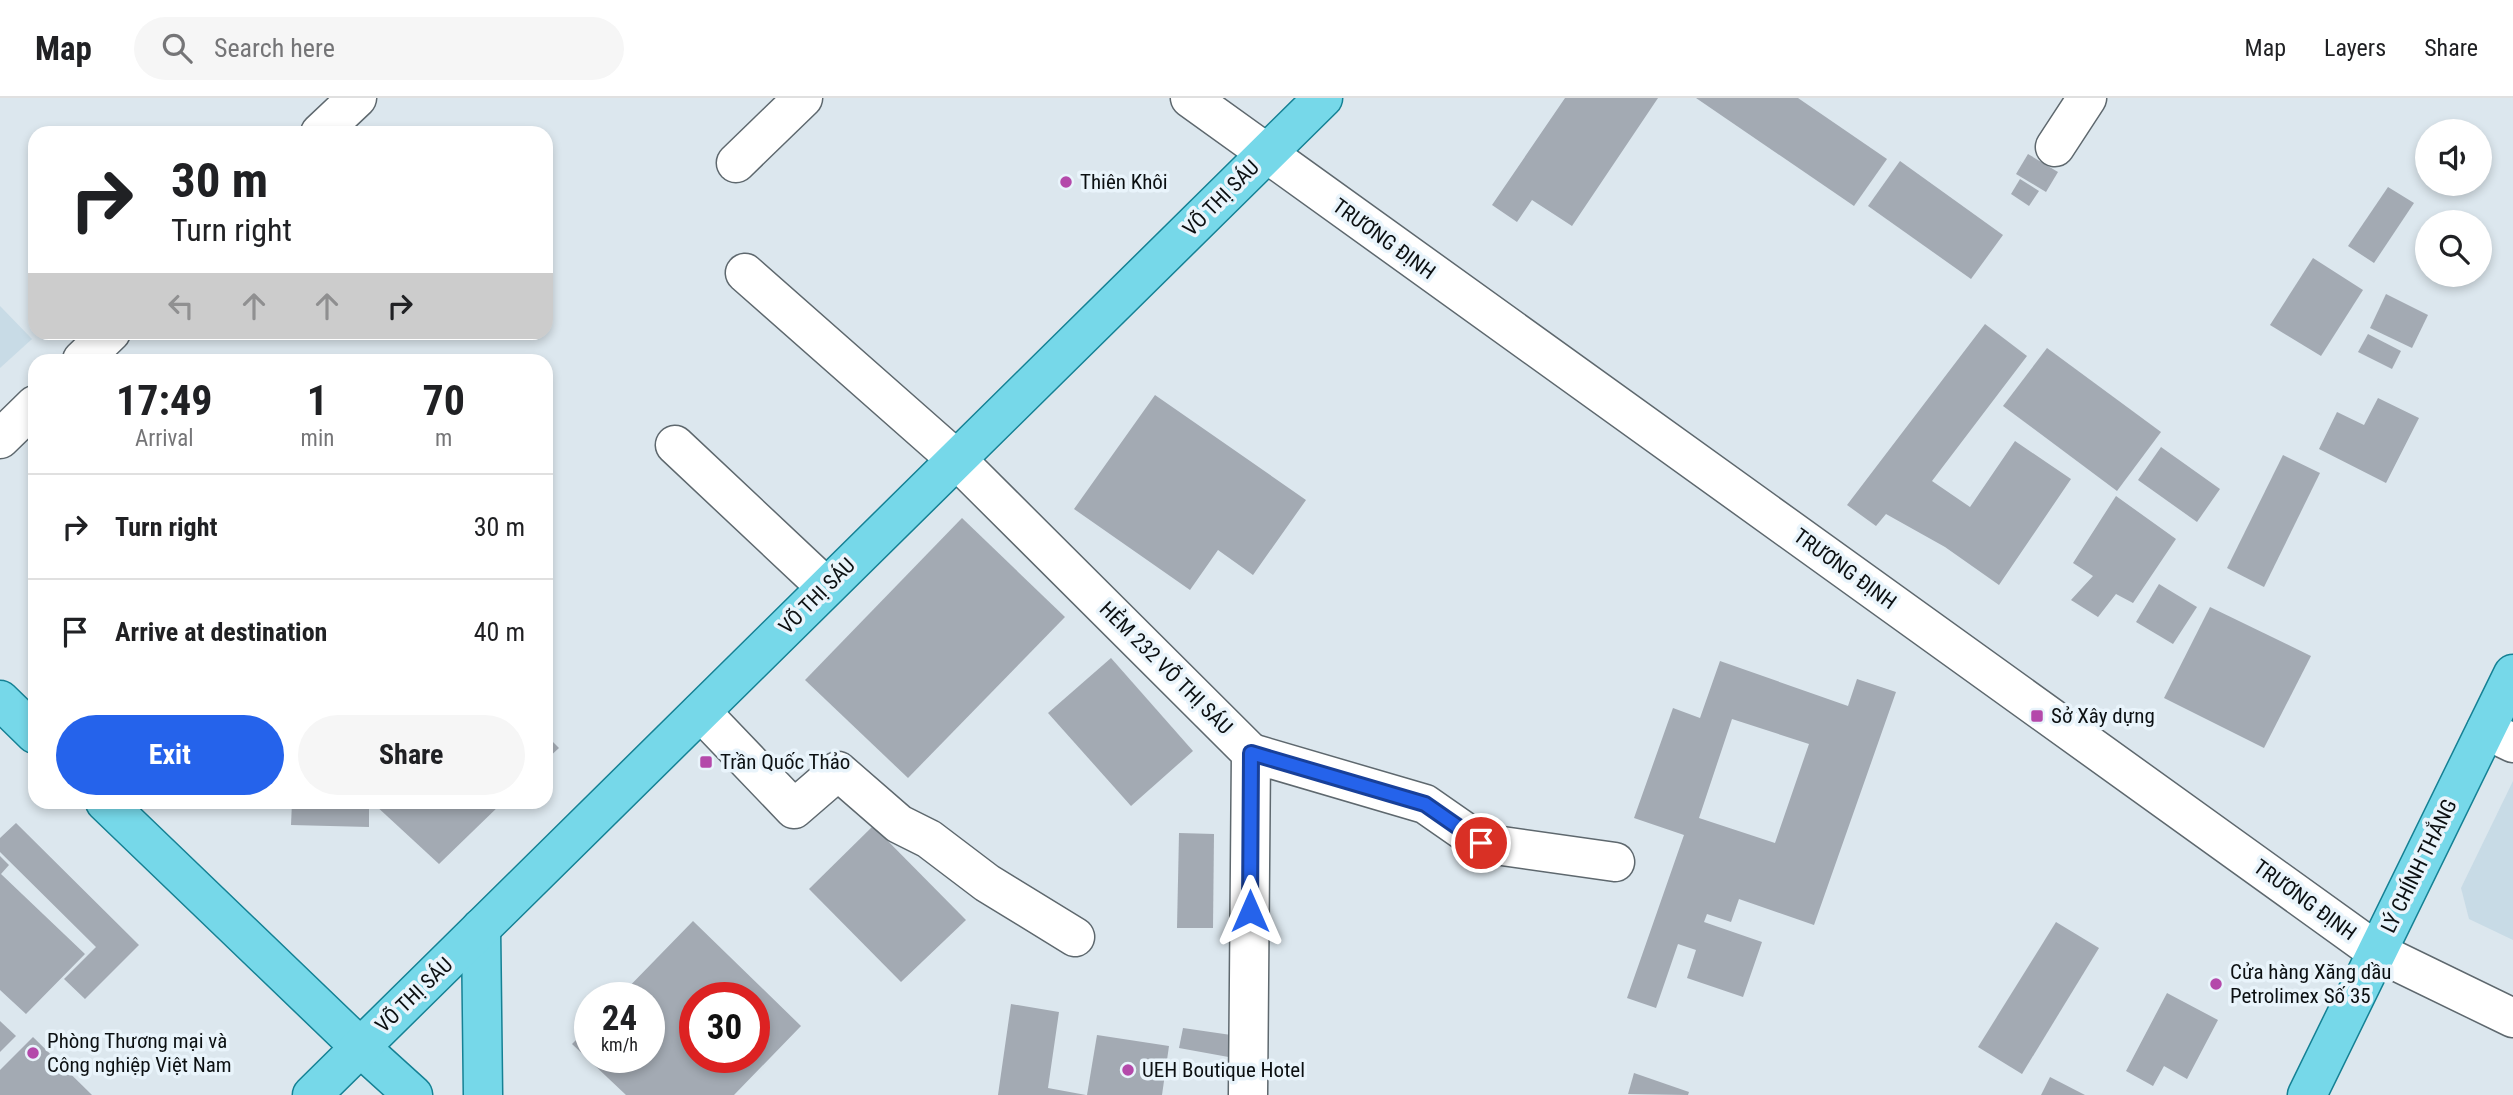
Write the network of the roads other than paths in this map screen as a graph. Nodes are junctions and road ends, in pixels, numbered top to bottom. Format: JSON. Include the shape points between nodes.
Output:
{"nodes":[{"id":1,"x":357,"y":98,"type":"edge"},
{"id":2,"x":803,"y":98,"type":"edge"},
{"id":3,"x":1190,"y":98,"type":"edge"},
{"id":4,"x":1323,"y":98,"type":"edge"},
{"id":5,"x":2087,"y":98,"type":"edge"},
{"id":6,"x":327,"y":126,"type":"edge"},
{"id":7,"x":2055,"y":147,"type":"dead end"},
{"id":8,"x":1266,"y":154,"type":"junction"},
{"id":9,"x":736,"y":163,"type":"dead end"},
{"id":10,"x":745,"y":273,"type":"dead end"},
{"id":11,"x":103,"y":340,"type":"edge"},
{"id":12,"x":88,"y":354,"type":"edge"},
{"id":13,"x":28,"y":412,"type":"edge"},
{"id":14,"x":0,"y":439,"type":"edge"},
{"id":15,"x":675,"y":445,"type":"dead end"},
{"id":16,"x":957,"y":460,"type":"junction"},
{"id":17,"x":826,"y":587,"type":"junction"},
{"id":18,"x":2513,"y":674,"type":"edge"},
{"id":19,"x":0,"y":700,"type":"edge"},
{"id":20,"x":701,"y":712,"type":"junction"},
{"id":21,"x":28,"y":727,"type":"edge"},
{"id":22,"x":2499,"y":737,"type":"edge"},
{"id":23,"x":1251,"y":753,"type":"junction"},
{"id":24,"x":112,"y":809,"type":"edge"},
{"id":25,"x":1615,"y":862,"type":"dead end"},
{"id":26,"x":481,"y":928,"type":"junction"},
{"id":27,"x":1075,"y":937,"type":"dead end"},
{"id":28,"x":2377,"y":952,"type":"junction"},
{"id":29,"x":2513,"y":1018,"type":"edge"},
{"id":30,"x":360,"y":1047,"type":"junction"},
{"id":31,"x":312,"y":1095,"type":"edge"},
{"id":32,"x":413,"y":1095,"type":"edge"},
{"id":33,"x":483,"y":1095,"type":"edge"},
{"id":34,"x":1248,"y":1095,"type":"edge"},
{"id":35,"x":2307,"y":1095,"type":"edge"}],
"edges":[{"from":1,"to":6,"type":"street"},
{"from":2,"to":9,"type":"street"},
{"from":3,"to":8,"type":"street","name":"TRƯƠNG ĐỊNH"},
{"from":4,"to":8,"type":"main road","name":"VÕ THỊ SÁU"},
{"from":5,"to":7,"type":"street"},
{"from":8,"to":16,"type":"main road","name":"VÕ THỊ SÁU"},
{"from":8,"to":28,"type":"street","name":"TRƯƠNG ĐỊNH"},
{"from":10,"to":16,"type":"street","name":"HẺM 232 VÕ THỊ SÁU"},
{"from":11,"to":12,"type":"street"},
{"from":13,"to":14,"type":"street"},
{"from":15,"to":17,"type":"street"},
{"from":16,"to":17,"type":"main road","name":"VÕ THỊ SÁU"},
{"from":16,"to":23,"type":"street","name":"HẺM 232 VÕ THỊ SÁU"},
{"from":17,"to":20,"type":"main road","name":"VÕ THỊ SÁU"},
{"from":18,"to":22,"type":"main road","name":"LÝ CHÍNH THẮNG"},
{"from":19,"to":21,"type":"main road"},
{"from":20,"to":26,"type":"main road","name":"VÕ THỊ SÁU"},
{"from":20,"to":27,"type":"street","via":[[794,809],[838,771],[899,824],[929,839],[987,883]]},
{"from":22,"to":28,"type":"main road","name":"LÝ CHÍNH THẮNG"},
{"from":23,"to":25,"type":"street","via":[[1425,804],[1481,843]]},
{"from":23,"to":34,"type":"street"},
{"from":24,"to":30,"type":"main road"},
{"from":26,"to":30,"type":"main road","name":"VÕ THỊ SÁU"},
{"from":26,"to":33,"type":"main road"},
{"from":28,"to":29,"type":"street","name":"TRƯƠNG ĐỊNH"},
{"from":28,"to":35,"type":"main road","name":"LÝ CHÍNH THẮNG"},
{"from":30,"to":31,"type":"main road","name":"VÕ THỊ SÁU"},
{"from":30,"to":32,"type":"main road"}]}
